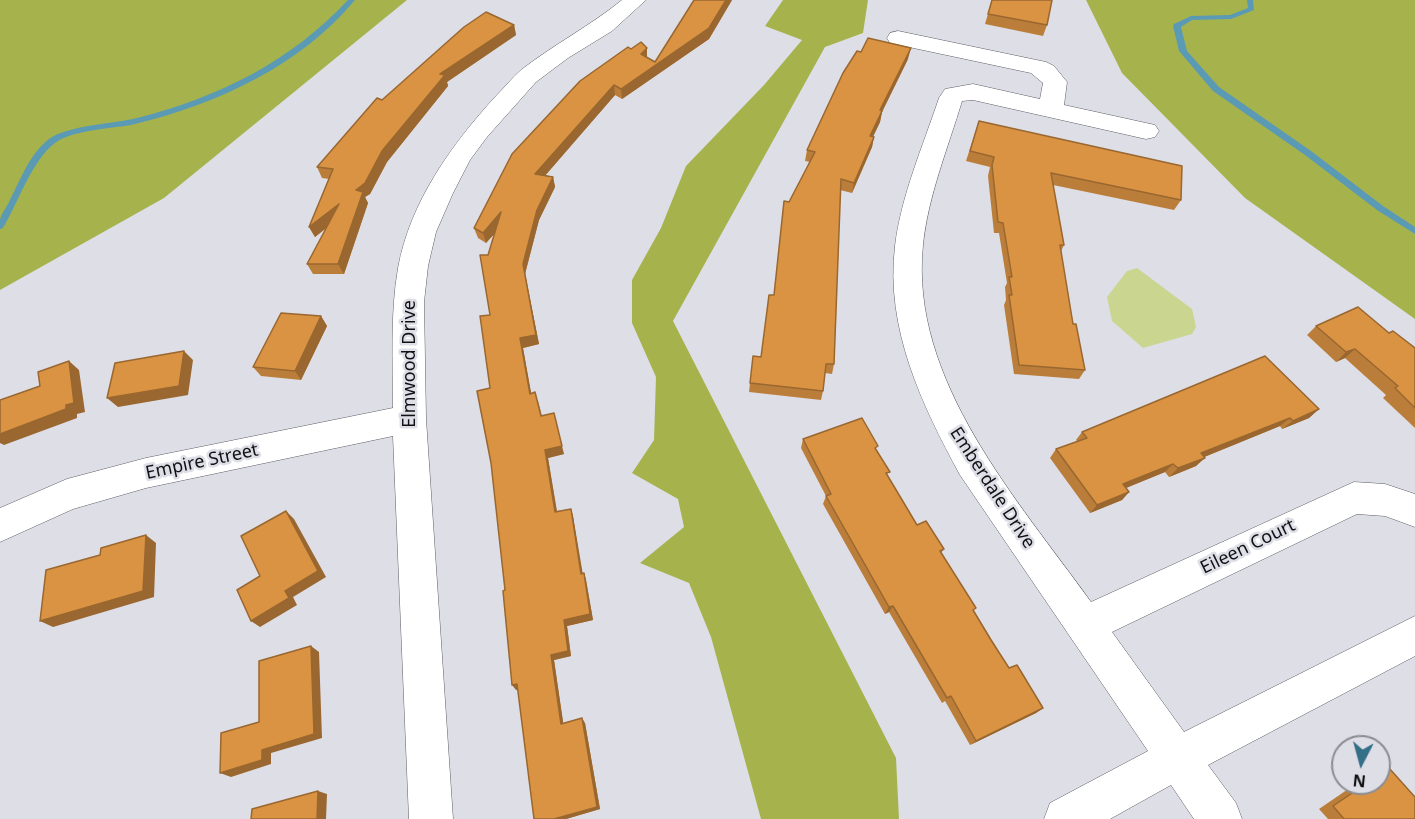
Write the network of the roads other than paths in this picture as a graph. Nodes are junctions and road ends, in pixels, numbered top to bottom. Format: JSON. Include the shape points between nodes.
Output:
{"nodes":[{"id":1,"x":635,"y":0,"type":"edge"},
{"id":2,"x":898,"y":38,"type":"dead end"},
{"id":3,"x":1051,"y":109,"type":"junction"},
{"id":4,"x":1146,"y":131,"type":"dead end"},
{"id":5,"x":409,"y":418,"type":"junction"},
{"id":6,"x":1415,"y":511,"type":"edge"},
{"id":7,"x":0,"y":525,"type":"edge"},
{"id":8,"x":1085,"y":625,"type":"junction"},
{"id":9,"x":1415,"y":635,"type":"edge"},
{"id":10,"x":1178,"y":758,"type":"junction"},
{"id":11,"x":431,"y":819,"type":"edge"},
{"id":12,"x":1066,"y":819,"type":"edge"},
{"id":13,"x":1220,"y":819,"type":"edge"}],
"edges":[{"from":1,"to":5,"type":"street","name":"Elmwood Drive","via":[[528,77],[472,139],[438,193],[413,266],[409,302]]},
{"from":2,"to":3,"type":"street","via":[[1038,67],[1055,82]]},
{"from":3,"to":4,"type":"street","name":"Emberdale Drive"},
{"from":3,"to":8,"type":"street","name":"Emberdale Drive","via":[[973,92],[954,94],[915,219],[907,273],[921,351],[955,435]]},
{"from":5,"to":7,"type":"street","name":"Empire Street","via":[[146,473],[67,495]]},
{"from":5,"to":11,"type":"street","name":"Elmwood Drive"},
{"from":6,"to":8,"type":"street","name":"Eileen Court","via":[[1372,496],[1354,498]]},
{"from":8,"to":10,"type":"street","name":"Emberdale Drive"},
{"from":9,"to":10,"type":"street"},
{"from":10,"to":12,"type":"street"},
{"from":10,"to":13,"type":"street","name":"Emberdale Drive"}]}
